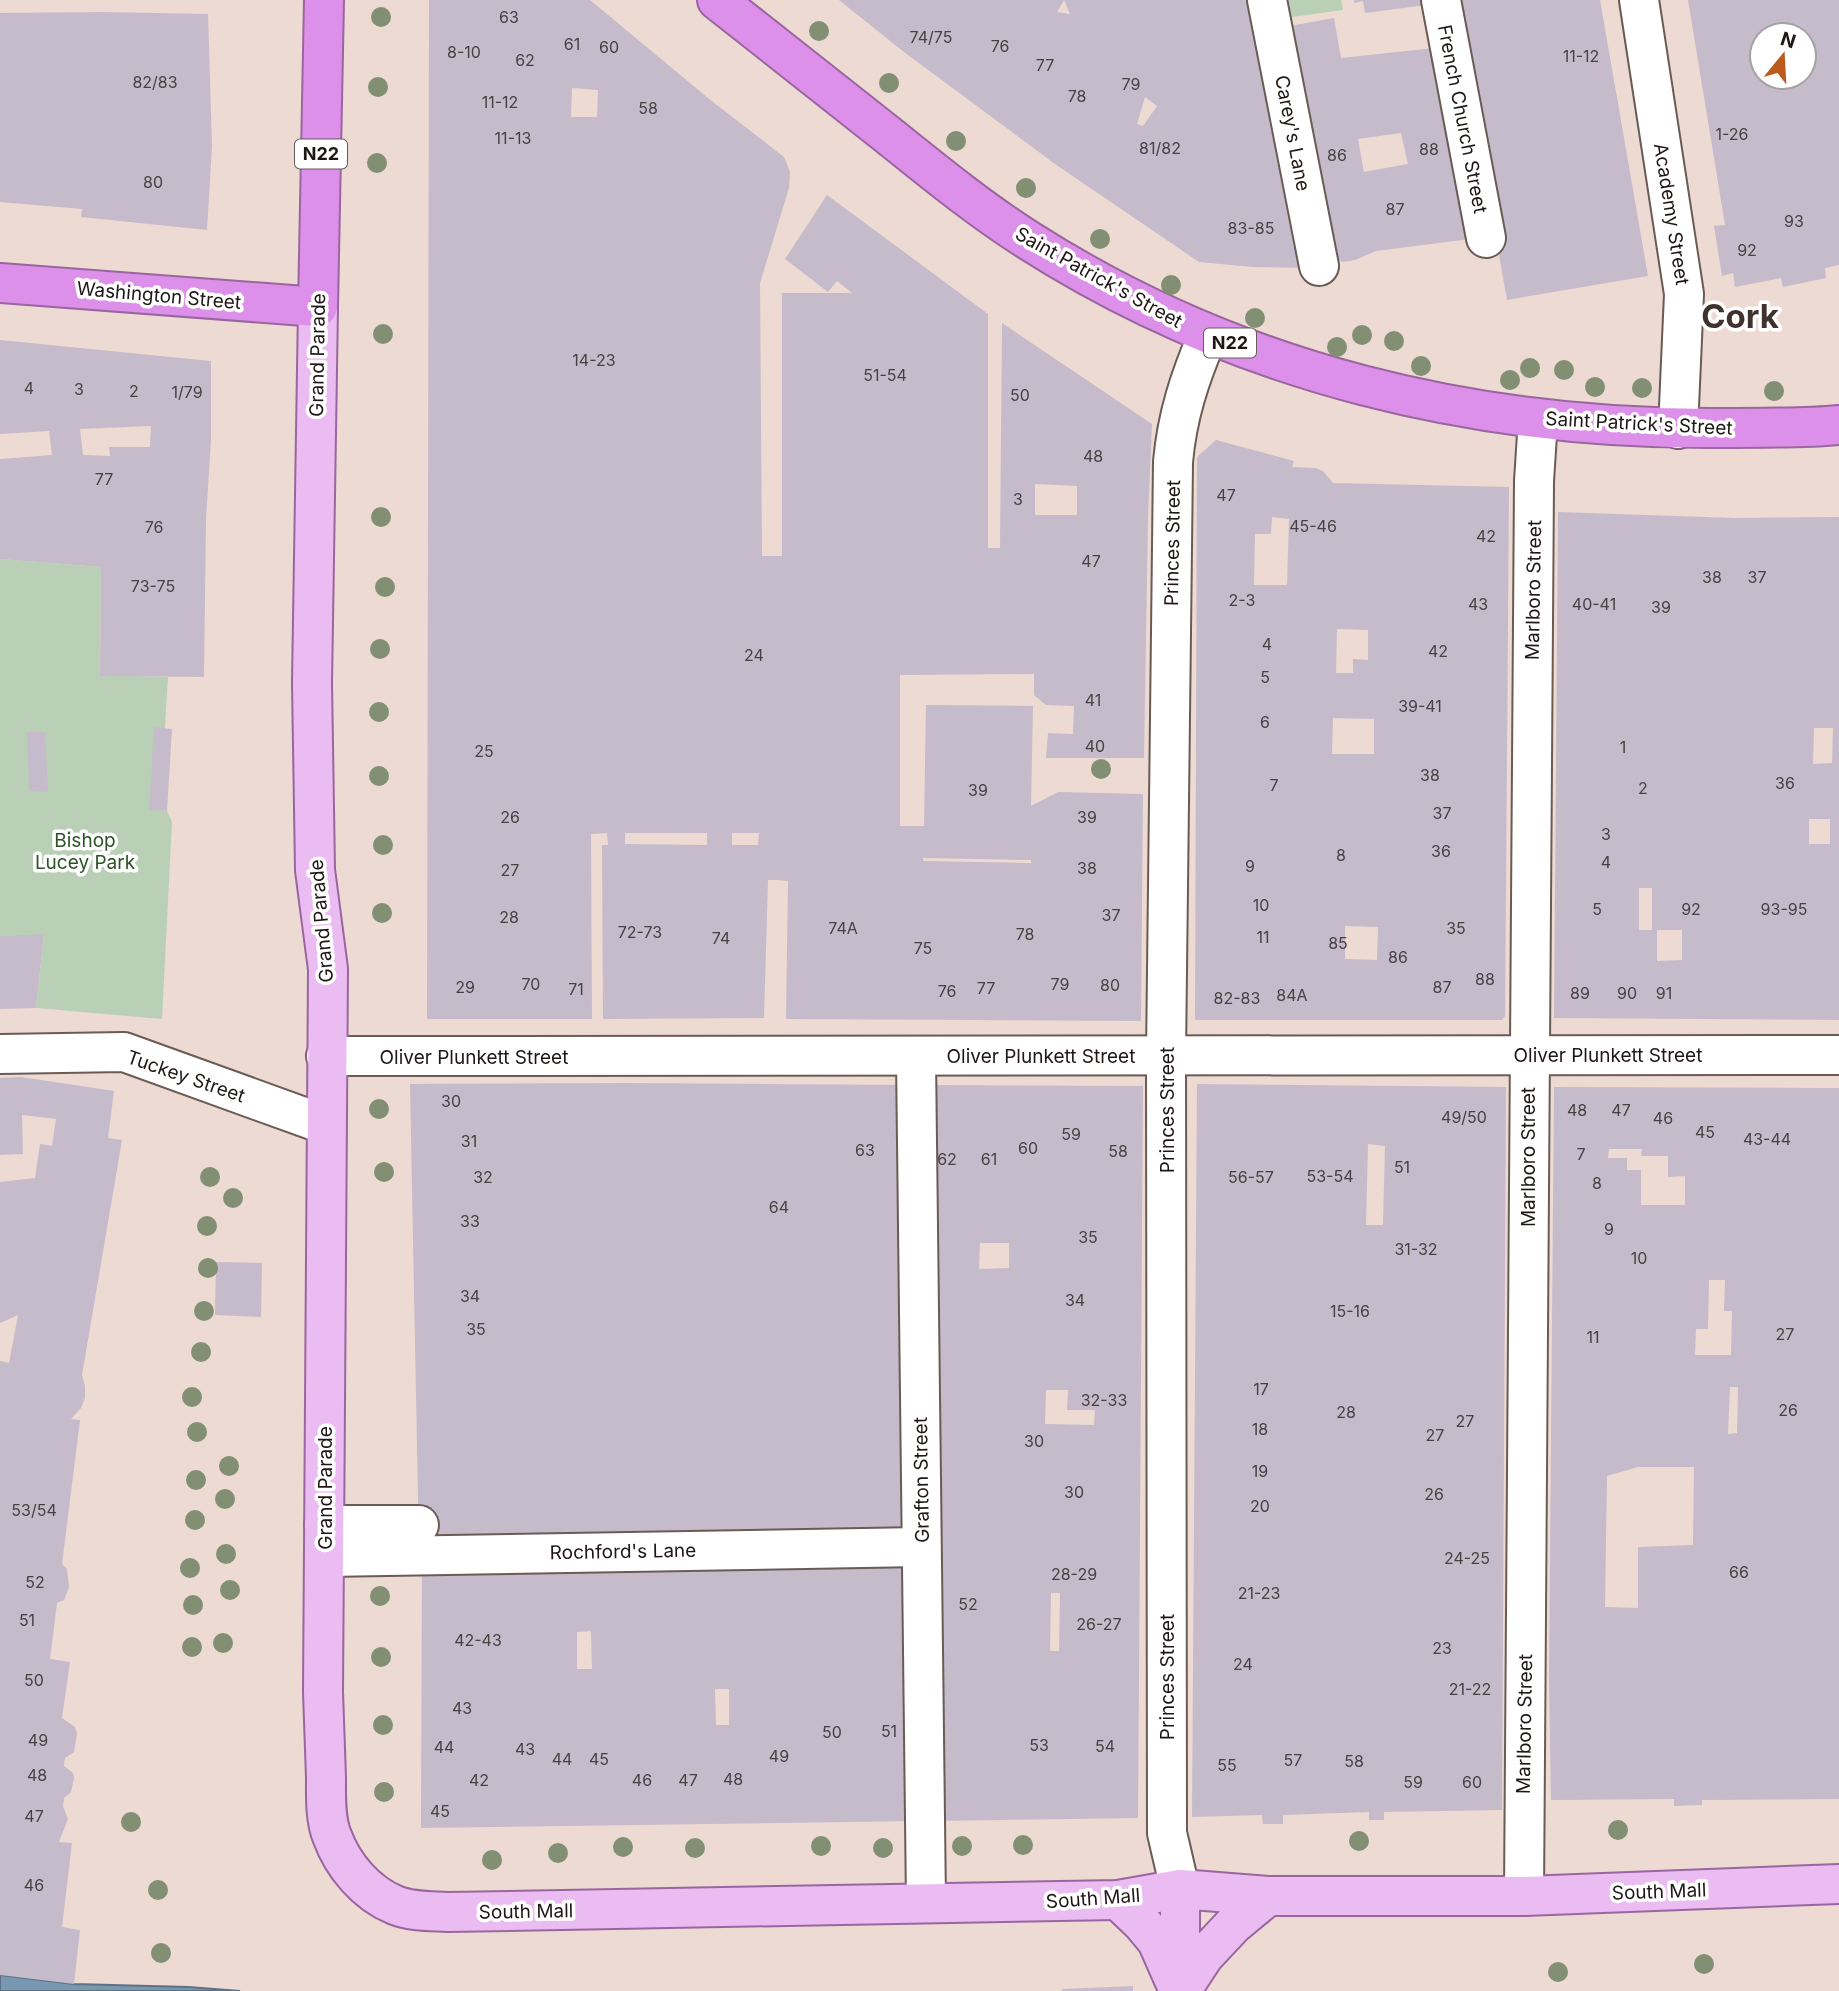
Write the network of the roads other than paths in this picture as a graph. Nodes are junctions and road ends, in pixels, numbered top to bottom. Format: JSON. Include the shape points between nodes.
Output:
{"nodes":[{"id":1,"x":324,"y":0,"type":"edge"},
{"id":2,"x":717,"y":0,"type":"edge"},
{"id":3,"x":1267,"y":0,"type":"edge"},
{"id":4,"x":1441,"y":0,"type":"edge"},
{"id":5,"x":1639,"y":0,"type":"edge"},
{"id":6,"x":1486,"y":239,"type":"dead end"},
{"id":7,"x":1319,"y":266,"type":"dead end"},
{"id":8,"x":0,"y":283,"type":"edge"},
{"id":9,"x":318,"y":307,"type":"junction"},
{"id":10,"x":1208,"y":335,"type":"junction"},
{"id":11,"x":1538,"y":419,"type":"junction"},
{"id":12,"x":1839,"y":425,"type":"edge"},
{"id":13,"x":1678,"y":429,"type":"junction"},
{"id":14,"x":0,"y":1054,"type":"edge"},
{"id":15,"x":1529,"y":1055,"type":"junction"},
{"id":16,"x":1839,"y":1055,"type":"edge"},
{"id":17,"x":327,"y":1056,"type":"junction"},
{"id":18,"x":1166,"y":1056,"type":"junction"},
{"id":19,"x":916,"y":1057,"type":"junction"},
{"id":20,"x":326,"y":1125,"type":"junction"},
{"id":21,"x":419,"y":1525,"type":"dead end"},
{"id":22,"x":324,"y":1541,"type":"junction"},
{"id":23,"x":921,"y":1547,"type":"junction"},
{"id":24,"x":356,"y":1877,"type":"joint"},
{"id":25,"x":1839,"y":1884,"type":"edge"},
{"id":26,"x":1180,"y":1889,"type":"junction"},
{"id":27,"x":1268,"y":1896,"type":"junction"},
{"id":28,"x":1524,"y":1896,"type":"junction"},
{"id":29,"x":1118,"y":1900,"type":"junction"},
{"id":30,"x":926,"y":1903,"type":"junction"},
{"id":31,"x":1180,"y":1991,"type":"edge"}],
"edges":[{"from":1,"to":9,"type":"highway","name":"Grand Parade","number":"N22"},
{"from":2,"to":10,"type":"highway","name":"Saint Patrick's Street","number":"N22","via":[[976,206],[1078,270]]},
{"from":3,"to":7,"type":"street","name":"Carey's Lane"},
{"from":4,"to":6,"type":"street","name":"French Church Street"},
{"from":5,"to":13,"type":"street","name":"Academy Street","via":[[1684,294]]},
{"from":8,"to":9,"type":"highway","name":"Washington Street"},
{"from":9,"to":17,"type":"main road","name":"Grand Parade","via":[[312,683],[315,870],[328,969]]},
{"from":10,"to":11,"type":"highway","name":"Saint Patrick's Street","number":"N22","via":[[1267,358],[1387,393]]},
{"from":10,"to":18,"type":"street","name":"Princes Street","via":[[1181,405],[1173,462]]},
{"from":11,"to":13,"type":"highway","name":"Saint Patrick's Street","number":"N22"},
{"from":11,"to":15,"type":"street","name":"Marlboro Street"},
{"from":12,"to":13,"type":"highway","name":"Saint Patrick's Street","number":"N22"},
{"from":14,"to":20,"type":"street","name":"Tuckey Street","via":[[124,1052]]},
{"from":15,"to":16,"type":"street","name":"Oliver Plunkett Street"},
{"from":15,"to":18,"type":"street","name":"Oliver Plunkett Street"},
{"from":15,"to":28,"type":"street","name":"Marlboro Street"},
{"from":17,"to":19,"type":"street","name":"Oliver Plunkett Street"},
{"from":17,"to":20,"type":"main road","name":"Grand Parade"},
{"from":18,"to":19,"type":"street","name":"Oliver Plunkett Street"},
{"from":18,"to":26,"type":"street","name":"Princes Street","via":[[1167,1833]]},
{"from":19,"to":23,"type":"street","name":"Grafton Street"},
{"from":20,"to":22,"type":"main road","name":"Grand Parade"},
{"from":21,"to":22,"type":"street"},
{"from":22,"to":23,"type":"street","name":"Rochford's Lane"},
{"from":22,"to":24,"type":"main road","name":"Grand Parade","via":[[327,1802],[331,1834]]},
{"from":23,"to":30,"type":"street","name":"Grafton Street"},
{"from":24,"to":30,"type":"main road","name":"South Mall","via":[[396,1905],[448,1912]]},
{"from":25,"to":28,"type":"main road","name":"South Mall"},
{"from":26,"to":27,"type":"main road","name":"South Mall"},
{"from":26,"to":29,"type":"main road","name":"South Mall"},
{"from":26,"to":31,"type":"main road"},
{"from":27,"to":28,"type":"main road","name":"South Mall"},
{"from":27,"to":31,"type":"main road","via":[[1204,1956]]},
{"from":29,"to":30,"type":"main road","name":"South Mall"},
{"from":29,"to":31,"type":"main road","via":[[1157,1941]]}]}
